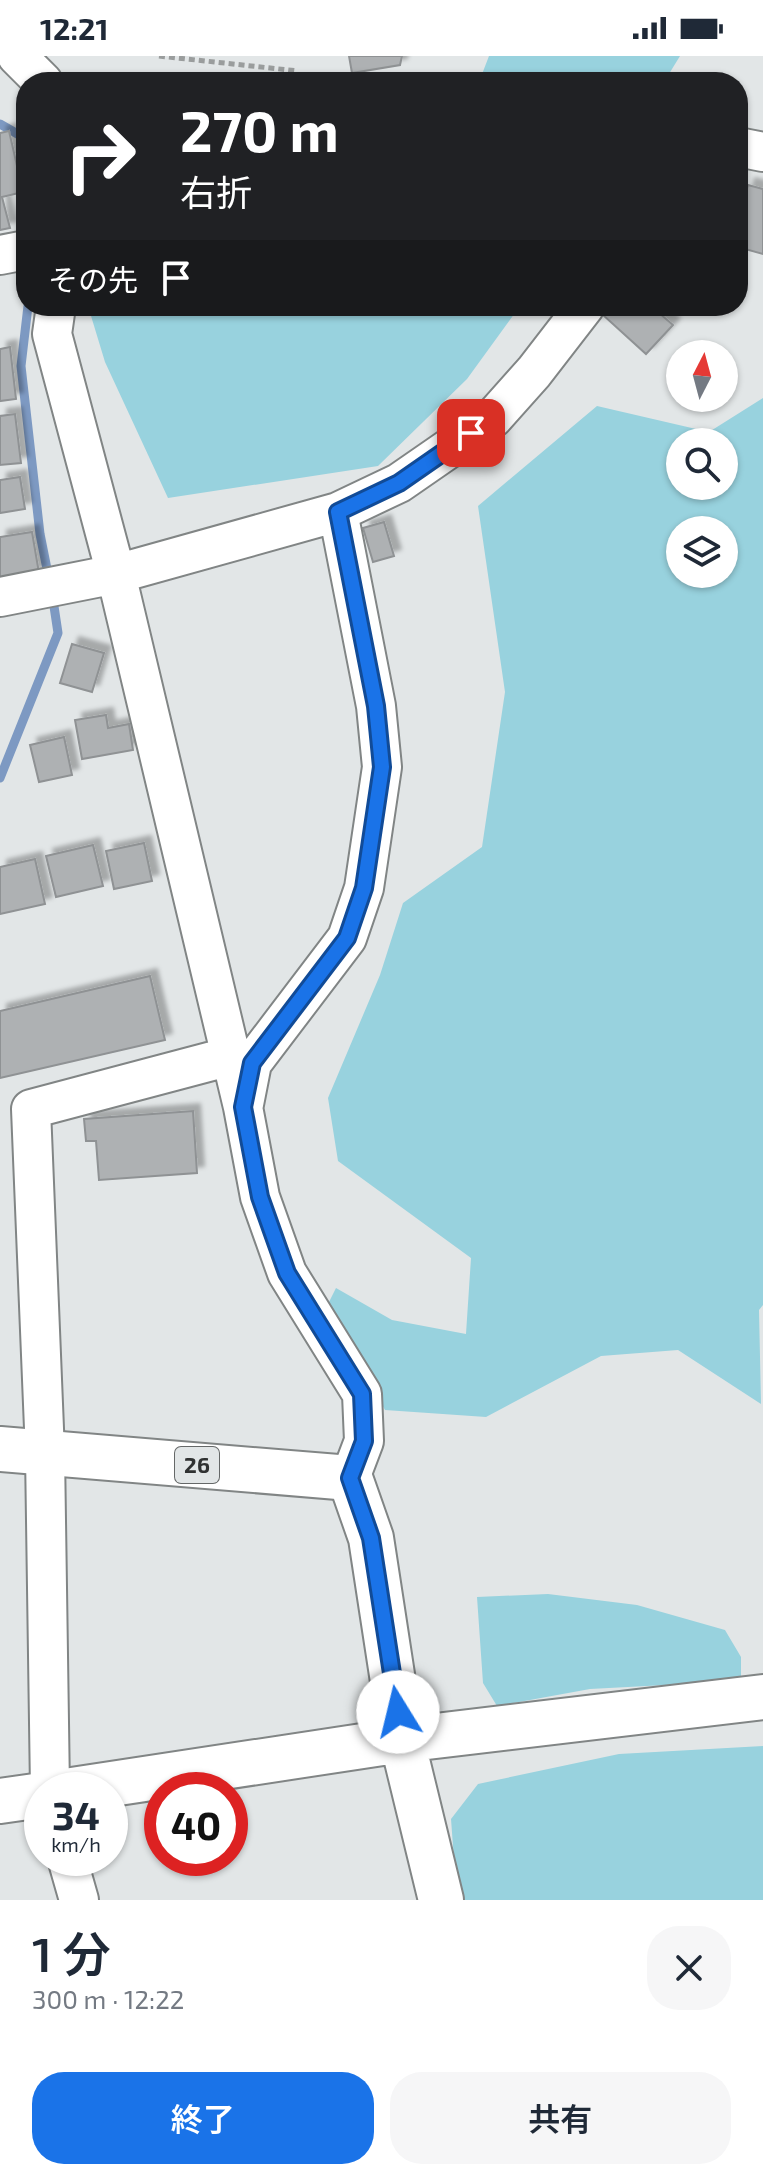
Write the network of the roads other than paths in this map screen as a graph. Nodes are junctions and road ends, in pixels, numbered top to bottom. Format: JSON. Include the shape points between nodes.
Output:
{"nodes":[{"id":1,"x":17,"y":56,"type":"edge"},
{"id":2,"x":33,"y":72,"type":"edge"},
{"id":3,"x":55,"y":316,"type":"edge"},
{"id":4,"x":577,"y":316,"type":"edge"},
{"id":5,"x":338,"y":512,"type":"junction"},
{"id":6,"x":116,"y":574,"type":"junction"},
{"id":7,"x":0,"y":597,"type":"edge"},
{"id":8,"x":231,"y":1056,"type":"junction"},
{"id":9,"x":243,"y":1107,"type":"junction"},
{"id":10,"x":0,"y":1449,"type":"edge"},
{"id":11,"x":45,"y":1453,"type":"junction"},
{"id":12,"x":0,"y":1456,"type":"edge"},
{"id":13,"x":350,"y":1478,"type":"junction"},
{"id":14,"x":763,"y":1697,"type":"edge"},
{"id":15,"x":402,"y":1740,"type":"junction"},
{"id":16,"x":50,"y":1772,"type":"edge"},
{"id":17,"x":128,"y":1782,"type":"edge"},
{"id":18,"x":24,"y":1798,"type":"edge"},
{"id":19,"x":0,"y":1801,"type":"edge"},
{"id":20,"x":72,"y":1876,"type":"edge"},
{"id":21,"x":79,"y":1900,"type":"edge"},
{"id":22,"x":441,"y":1900,"type":"edge"}],
"edges":[{"from":1,"to":2,"type":"street"},
{"from":3,"to":6,"type":"street","via":[[52,334]]},
{"from":4,"to":5,"type":"street","via":[[493,418],[399,483]]},
{"from":5,"to":6,"type":"street"},
{"from":5,"to":9,"type":"street","via":[[376,706],[382,767],[364,888],[347,938],[252,1063]]},
{"from":6,"to":7,"type":"street"},
{"from":6,"to":8,"type":"street"},
{"from":8,"to":9,"type":"street"},
{"from":8,"to":11,"type":"street","via":[[31,1109]]},
{"from":9,"to":13,"type":"street","via":[[260,1197],[287,1273],[362,1394],[364,1441]]},
{"from":10,"to":11,"type":"street","number":"26"},
{"from":11,"to":12,"type":"street","number":"26"},
{"from":11,"to":13,"type":"street","number":"26"},
{"from":11,"to":16,"type":"street"},
{"from":13,"to":15,"type":"street","via":[[371,1538]]},
{"from":14,"to":15,"type":"street"},
{"from":15,"to":17,"type":"street"},
{"from":15,"to":22,"type":"street"},
{"from":18,"to":19,"type":"street"},
{"from":20,"to":21,"type":"street"}]}
